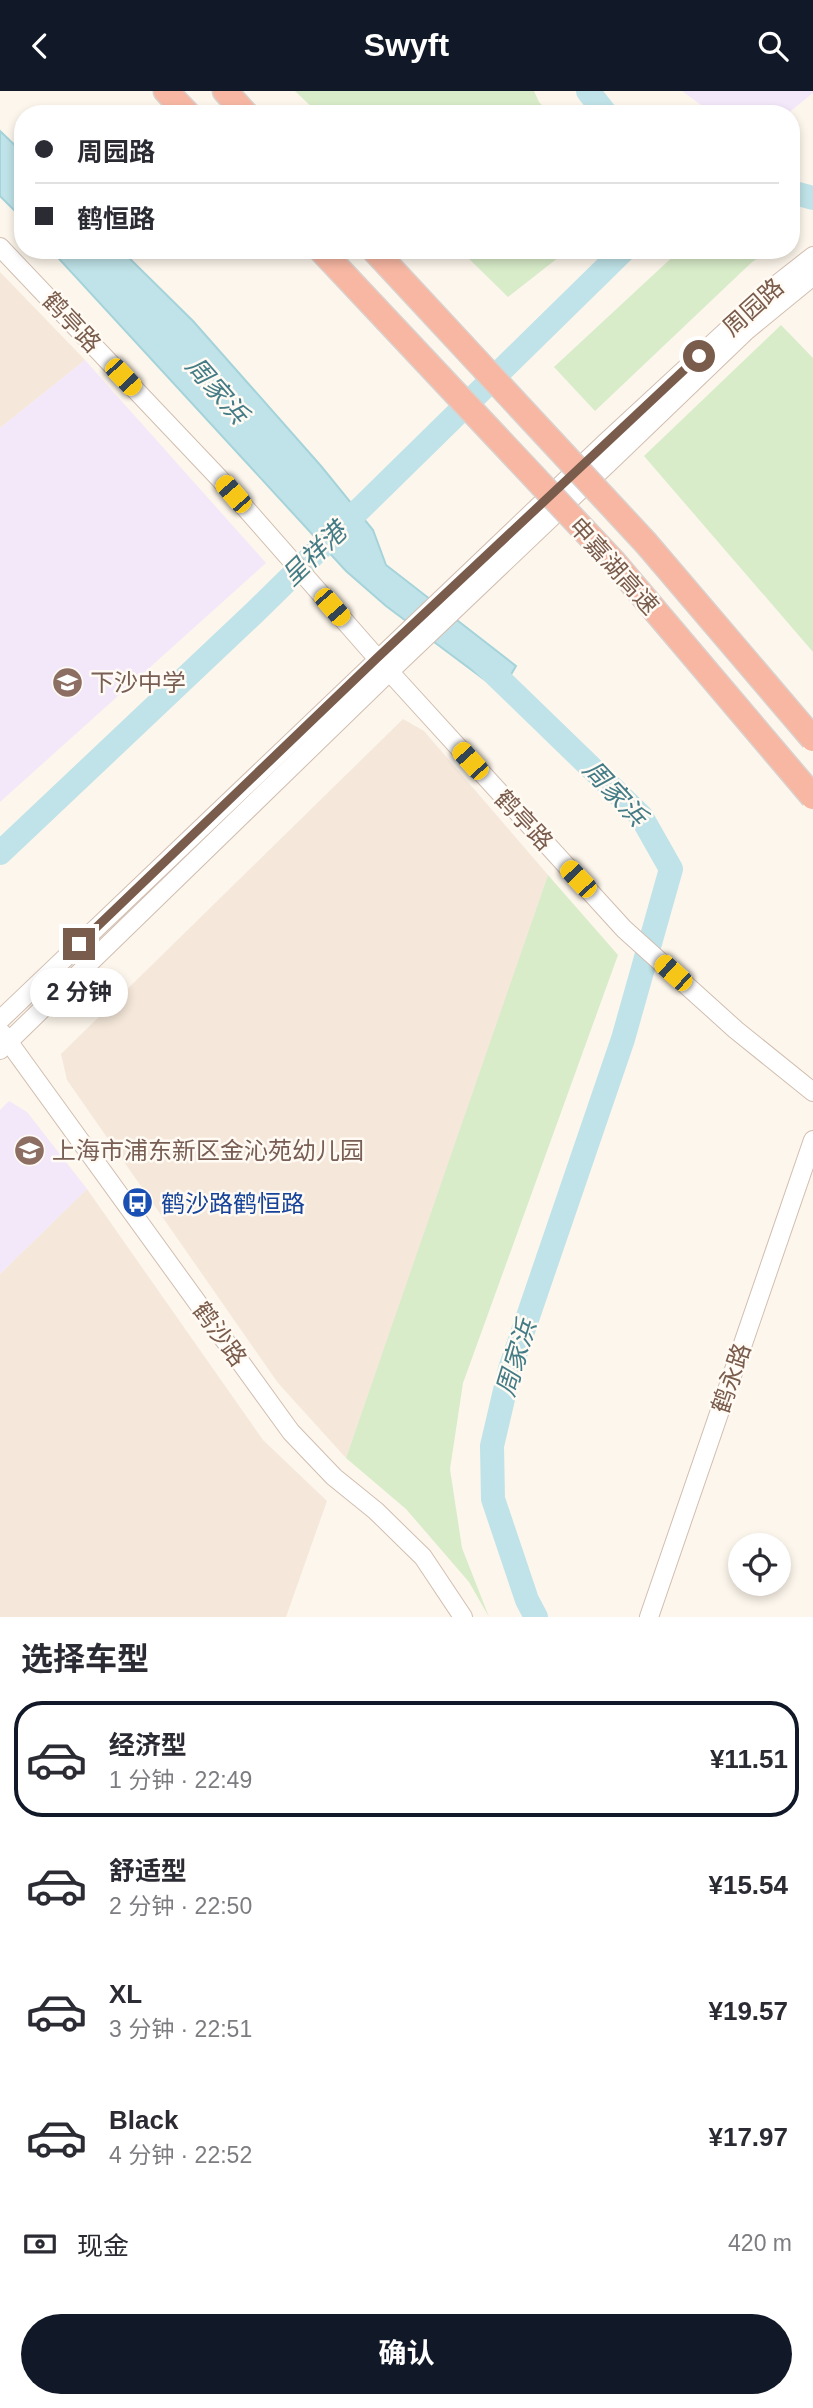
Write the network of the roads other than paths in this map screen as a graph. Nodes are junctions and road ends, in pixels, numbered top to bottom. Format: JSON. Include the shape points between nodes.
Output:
{"nodes":[{"id":1,"x":166,"y":91,"type":"edge"},
{"id":2,"x":225,"y":91,"type":"edge"},
{"id":3,"x":179,"y":105,"type":"edge"},
{"id":4,"x":238,"y":105,"type":"edge"},
{"id":5,"x":0,"y":247,"type":"edge"},
{"id":6,"x":813,"y":256,"type":"edge"},
{"id":7,"x":329,"y":259,"type":"edge"},
{"id":8,"x":382,"y":259,"type":"edge"},
{"id":9,"x":813,"y":276,"type":"edge"},
{"id":10,"x":456,"y":596,"type":"junction"},
{"id":11,"x":383,"y":665,"type":"junction"},
{"id":12,"x":813,"y":739,"type":"edge"},
{"id":13,"x":813,"y":797,"type":"edge"},
{"id":14,"x":0,"y":1020,"type":"edge"},
{"id":15,"x":3,"y":1041,"type":"edge"},
{"id":16,"x":813,"y":1092,"type":"edge"},
{"id":17,"x":813,"y":1140,"type":"edge"},
{"id":18,"x":463,"y":1617,"type":"edge"},
{"id":19,"x":649,"y":1617,"type":"edge"}],
"edges":[{"from":1,"to":3,"type":"highway"},
{"from":2,"to":4,"type":"highway"},
{"from":5,"to":11,"type":"street","name":"鹤亭路","via":[[219,478]]},
{"from":6,"to":10,"type":"street","name":"周园路","via":[[776,285]]},
{"from":7,"to":13,"type":"highway","name":"申嘉湖高速","bridge":true,"via":[[614,562]]},
{"from":8,"to":12,"type":"highway","name":"申嘉湖高速","bridge":true,"via":[[646,543]]},
{"from":9,"to":10,"type":"street","name":"周园路","via":[[746,331]]},
{"from":10,"to":11,"type":"street"},
{"from":11,"to":14,"type":"street"},
{"from":11,"to":15,"type":"street"},
{"from":11,"to":16,"type":"street","name":"鹤亭路","via":[[624,929]]},
{"from":15,"to":18,"type":"street","name":"鹤沙路","via":[[291,1432],[423,1557]]},
{"from":17,"to":19,"type":"street","name":"鹤永路"}]}
